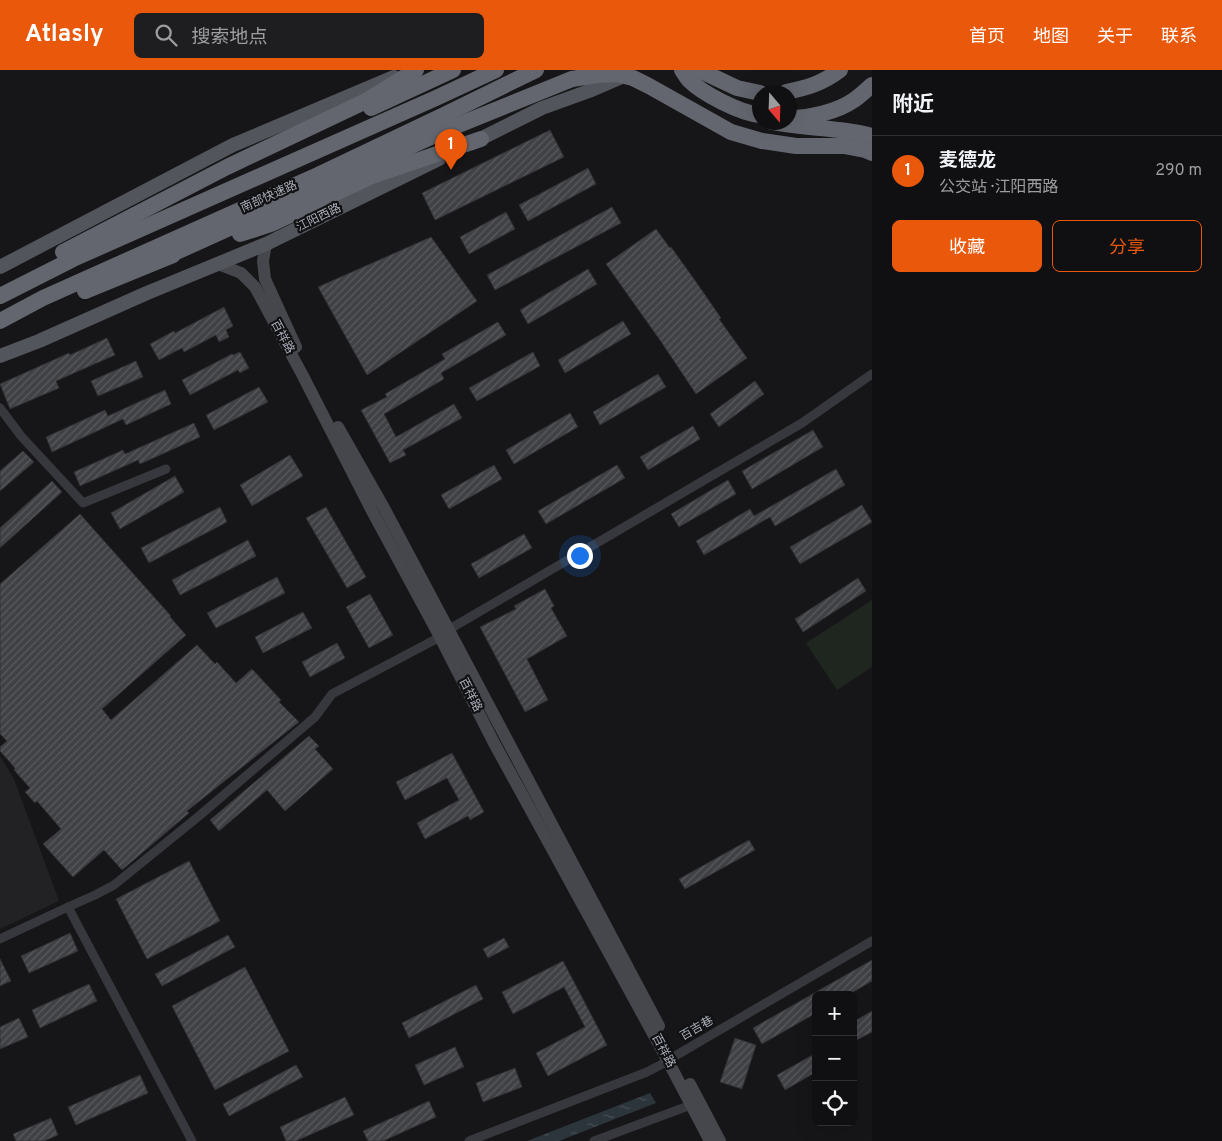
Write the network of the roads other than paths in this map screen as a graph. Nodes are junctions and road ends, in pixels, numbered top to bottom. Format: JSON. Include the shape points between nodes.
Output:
{"nodes":[{"id":1,"x":411,"y":70,"type":"edge"},
{"id":2,"x":416,"y":70,"type":"edge"},
{"id":3,"x":453,"y":70,"type":"edge"},
{"id":4,"x":496,"y":70,"type":"edge"},
{"id":5,"x":536,"y":70,"type":"edge"},
{"id":6,"x":570,"y":70,"type":"edge"},
{"id":7,"x":633,"y":70,"type":"edge"},
{"id":8,"x":682,"y":70,"type":"edge"},
{"id":9,"x":698,"y":70,"type":"edge"},
{"id":10,"x":840,"y":70,"type":"edge"},
{"id":11,"x":872,"y":85,"type":"edge"},
{"id":12,"x":797,"y":90,"type":"edge"},
{"id":13,"x":752,"y":91,"type":"edge"},
{"id":14,"x":752,"y":112,"type":"edge"},
{"id":15,"x":752,"y":114,"type":"edge"},
{"id":16,"x":797,"y":118,"type":"edge"},
{"id":17,"x":797,"y":126,"type":"edge"},
{"id":18,"x":451,"y":128,"type":"junction"},
{"id":19,"x":872,"y":136,"type":"edge"},
{"id":20,"x":481,"y":139,"type":"junction"},
{"id":21,"x":307,"y":147,"type":"junction"},
{"id":22,"x":872,"y":153,"type":"edge"},
{"id":23,"x":131,"y":216,"type":"junction"},
{"id":24,"x":266,"y":244,"type":"junction"},
{"id":25,"x":163,"y":258,"type":"junction"},
{"id":26,"x":218,"y":264,"type":"junction"},
{"id":27,"x":0,"y":266,"type":"edge"},
{"id":28,"x":0,"y":288,"type":"edge"},
{"id":29,"x":0,"y":296,"type":"edge"},
{"id":30,"x":0,"y":321,"type":"edge"},
{"id":31,"x":0,"y":327,"type":"edge"},
{"id":32,"x":0,"y":356,"type":"edge"},
{"id":33,"x":872,"y":374,"type":"edge"},
{"id":34,"x":0,"y":408,"type":"edge"},
{"id":35,"x":166,"y":469,"type":"dead end"},
{"id":36,"x":444,"y":634,"type":"junction"},
{"id":37,"x":68,"y":907,"type":"junction"},
{"id":38,"x":0,"y":939,"type":"edge"},
{"id":39,"x":872,"y":941,"type":"edge"},
{"id":40,"x":672,"y":1059,"type":"junction"},
{"id":41,"x":691,"y":1104,"type":"junction"},
{"id":42,"x":192,"y":1141,"type":"edge"},
{"id":43,"x":469,"y":1141,"type":"edge"},
{"id":44,"x":594,"y":1141,"type":"edge"},
{"id":45,"x":710,"y":1141,"type":"edge"},
{"id":46,"x":720,"y":1141,"type":"edge"}],
"edges":[{"from":1,"to":27,"type":"main road","via":[[233,146]]},
{"from":2,"to":23,"type":"highway","via":[[366,101]]},
{"from":3,"to":21,"type":"highway"},
{"from":4,"to":21,"type":"highway","name":"南部快速路","via":[[436,98]]},
{"from":5,"to":30,"type":"highway","name":"南部快速路","via":[[318,175],[43,298]]},
{"from":6,"to":18,"type":"highway"},
{"from":7,"to":20,"type":"main road","name":"江阳西路","via":[[542,108]]},
{"from":8,"to":15,"type":"highway","via":[[702,90]]},
{"from":9,"to":13,"type":"highway"},
{"from":9,"to":14,"type":"highway","via":[[711,86],[734,104]]},
{"from":10,"to":12,"type":"highway","via":[[814,86]]},
{"from":11,"to":16,"type":"highway","via":[[853,101],[827,112]]},
{"from":17,"to":19,"type":"highway","via":[[831,128]]},
{"from":18,"to":22,"type":"highway","via":[[572,80],[617,74],[649,86],[731,132],[762,141],[796,146],[844,146]]},
{"from":18,"to":25,"type":"highway"},
{"from":20,"to":24,"type":"main road","name":"江阳西路"},
{"from":20,"to":25,"type":"highway","via":[[372,176],[271,224]]},
{"from":21,"to":23,"type":"highway"},
{"from":21,"to":29,"type":"highway","name":"南部快速路"},
{"from":23,"to":28,"type":"highway"},
{"from":24,"to":26,"type":"main road","name":"江阳西路"},
{"from":24,"to":36,"type":"street","name":"百祥路","via":[[265,279],[308,371],[384,508]]},
{"from":25,"to":31,"type":"highway"},
{"from":26,"to":32,"type":"main road","name":"江阳西路"},
{"from":26,"to":36,"type":"street","name":"百祥路","via":[[241,273],[255,287],[372,511]]},
{"from":33,"to":36,"type":"street","via":[[802,423]]},
{"from":34,"to":35,"type":"street","via":[[82,503]]},
{"from":36,"to":37,"type":"street","via":[[332,694],[315,717],[114,885]]},
{"from":36,"to":40,"type":"street","name":"百祥路","via":[[494,743]]},
{"from":37,"to":38,"type":"street"},
{"from":37,"to":42,"type":"street"},
{"from":39,"to":40,"type":"street","name":"百吉巷"},
{"from":40,"to":41,"type":"street","name":"百祥路"},
{"from":40,"to":43,"type":"street","name":"百吉巷","via":[[647,1072]]},
{"from":40,"to":46,"type":"street","name":"百祥路"},
{"from":41,"to":44,"type":"street"},
{"from":41,"to":45,"type":"street","name":"百祥路"}]}
